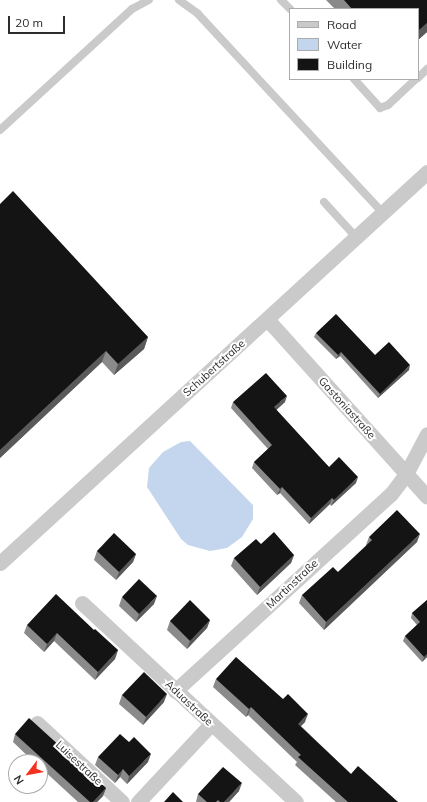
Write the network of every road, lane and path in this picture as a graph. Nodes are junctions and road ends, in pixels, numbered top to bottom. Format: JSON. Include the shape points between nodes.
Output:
{"nodes":[{"id":1,"x":149,"y":0,"type":"edge"},
{"id":2,"x":179,"y":0,"type":"edge"},
{"id":3,"x":281,"y":0,"type":"edge"},
{"id":4,"x":289,"y":8,"type":"edge"},
{"id":5,"x":427,"y":69,"type":"edge"},
{"id":6,"x":419,"y":76,"type":"edge"},
{"id":7,"x":355,"y":80,"type":"edge"},
{"id":8,"x":415,"y":80,"type":"edge"},
{"id":9,"x":0,"y":130,"type":"edge"},
{"id":10,"x":427,"y":172,"type":"edge"},
{"id":11,"x":324,"y":202,"type":"dead end"},
{"id":12,"x":383,"y":212,"type":"junction"},
{"id":13,"x":356,"y":237,"type":"junction"},
{"id":14,"x":267,"y":319,"type":"junction"},
{"id":15,"x":427,"y":434,"type":"edge"},
{"id":16,"x":406,"y":474,"type":"junction"},
{"id":17,"x":427,"y":497,"type":"edge"},
{"id":18,"x":0,"y":563,"type":"edge"},
{"id":19,"x":82,"y":603,"type":"dead end"},
{"id":20,"x":175,"y":691,"type":"junction"},
{"id":21,"x":37,"y":723,"type":"edge"},
{"id":22,"x":211,"y":724,"type":"junction"},
{"id":23,"x":122,"y":802,"type":"edge"},
{"id":24,"x":138,"y":802,"type":"edge"},
{"id":25,"x":296,"y":802,"type":"edge"}],
"edges":[{"from":1,"to":9,"type":"lane","via":[[132,9]]},
{"from":2,"to":12,"type":"lane","via":[[198,14]]},
{"from":3,"to":4,"type":"lane"},
{"from":5,"to":6,"type":"lane"},
{"from":7,"to":8,"type":"lane","via":[[380,108],[388,105]]},
{"from":10,"to":12,"type":"street","name":"Schubertstraße"},
{"from":11,"to":13,"type":"lane"},
{"from":12,"to":13,"type":"street","name":"Schubertstraße"},
{"from":13,"to":14,"type":"street","name":"Schubertstraße"},
{"from":14,"to":16,"type":"street","name":"Gastoniastraße"},
{"from":14,"to":18,"type":"street","name":"Schubertstraße"},
{"from":15,"to":16,"type":"street","name":"Martinstraße"},
{"from":16,"to":17,"type":"street","name":"Gastoniastraße"},
{"from":16,"to":20,"type":"street","name":"Martinstraße","via":[[391,494]]},
{"from":19,"to":20,"type":"street","name":"Aduastraße"},
{"from":20,"to":22,"type":"street","name":"Aduastraße"},
{"from":21,"to":23,"type":"street","name":"Luisestraße"},
{"from":22,"to":24,"type":"street"},
{"from":22,"to":25,"type":"street","name":"Aduastraße"}]}
